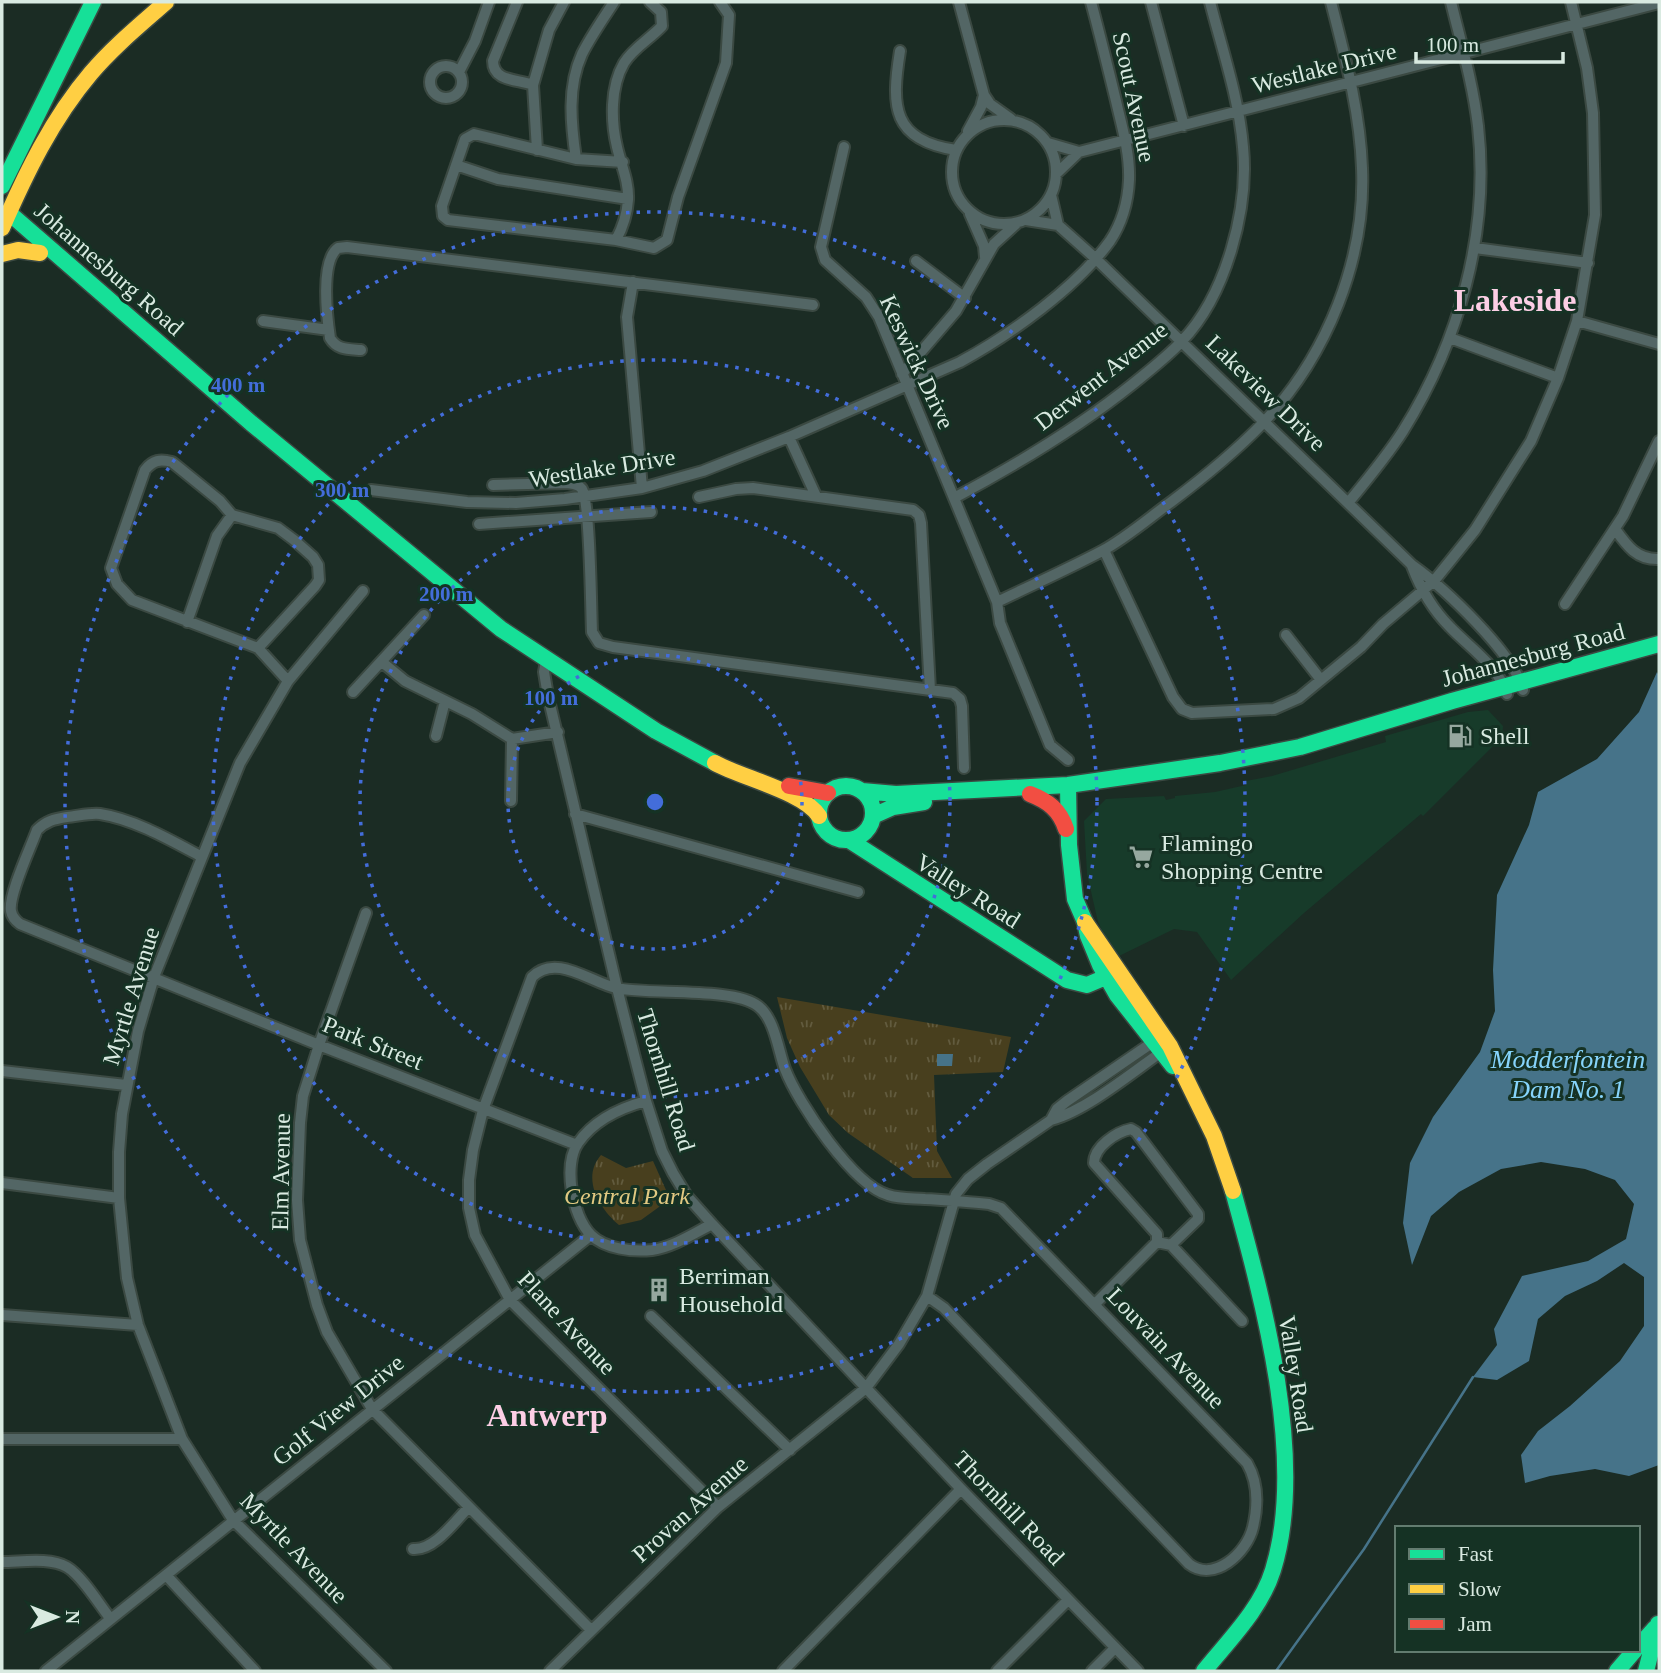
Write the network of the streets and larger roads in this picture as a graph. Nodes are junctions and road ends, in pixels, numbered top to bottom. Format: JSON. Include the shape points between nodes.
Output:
{"nodes":[{"id":1,"x":93,"y":2,"type":"edge"},
{"id":2,"x":166,"y":2,"type":"edge"},
{"id":3,"x":489,"y":2,"type":"edge"},
{"id":4,"x":517,"y":2,"type":"edge"},
{"id":5,"x":564,"y":2,"type":"edge"},
{"id":6,"x":614,"y":2,"type":"edge"},
{"id":7,"x":651,"y":2,"type":"edge"},
{"id":8,"x":720,"y":2,"type":"edge"},
{"id":9,"x":959,"y":2,"type":"edge"},
{"id":10,"x":1091,"y":2,"type":"edge"},
{"id":11,"x":1151,"y":2,"type":"edge"},
{"id":12,"x":1210,"y":2,"type":"edge"},
{"id":13,"x":1331,"y":2,"type":"edge"},
{"id":14,"x":1451,"y":2,"type":"edge"},
{"id":15,"x":1571,"y":2,"type":"edge"},
{"id":16,"x":1659,"y":3,"type":"edge"},
{"id":17,"x":1576,"y":23,"type":"junction"},
{"id":18,"x":900,"y":51,"type":"dead end"},
{"id":19,"x":1464,"y":54,"type":"junction"},
{"id":20,"x":459,"y":72,"type":"dead end"},
{"id":21,"x":1351,"y":83,"type":"junction"},
{"id":22,"x":533,"y":85,"type":"junction"},
{"id":23,"x":984,"y":95,"type":"junction"},
{"id":24,"x":1238,"y":111,"type":"junction"},
{"id":25,"x":1012,"y":120,"type":"junction"},
{"id":26,"x":1184,"y":126,"type":"junction"},
{"id":27,"x":965,"y":136,"type":"junction"},
{"id":28,"x":1126,"y":139,"type":"junction"},
{"id":29,"x":1048,"y":143,"type":"junction"},
{"id":30,"x":844,"y":147,"type":"dead end"},
{"id":31,"x":537,"y":150,"type":"junction"},
{"id":32,"x":956,"y":150,"type":"junction"},
{"id":33,"x":1079,"y":152,"type":"junction"},
{"id":34,"x":576,"y":159,"type":"junction"},
{"id":35,"x":623,"y":162,"type":"junction"},
{"id":36,"x":456,"y":165,"type":"junction"},
{"id":37,"x":7,"y":166,"type":"edge"},
{"id":38,"x":1056,"y":174,"type":"junction"},
{"id":39,"x":2,"y":186,"type":"edge"},
{"id":40,"x":1051,"y":195,"type":"junction"},
{"id":41,"x":628,"y":199,"type":"junction"},
{"id":42,"x":969,"y":211,"type":"junction"},
{"id":43,"x":3,"y":218,"type":"edge"},
{"id":44,"x":1022,"y":221,"type":"junction"},
{"id":45,"x":1058,"y":225,"type":"junction"},
{"id":46,"x":617,"y":240,"type":"junction"},
{"id":47,"x":1475,"y":248,"type":"junction"},
{"id":48,"x":40,"y":253,"type":"junction"},
{"id":49,"x":2,"y":254,"type":"edge"},
{"id":50,"x":985,"y":257,"type":"junction"},
{"id":51,"x":1095,"y":258,"type":"junction"},
{"id":52,"x":916,"y":261,"type":"dead end"},
{"id":53,"x":1588,"y":263,"type":"junction"},
{"id":54,"x":633,"y":282,"type":"junction"},
{"id":55,"x":965,"y":298,"type":"junction"},
{"id":56,"x":813,"y":305,"type":"dead end"},
{"id":57,"x":263,"y":321,"type":"dead end"},
{"id":58,"x":1577,"y":321,"type":"junction"},
{"id":59,"x":329,"y":330,"type":"junction"},
{"id":60,"x":1450,"y":338,"type":"junction"},
{"id":61,"x":1182,"y":341,"type":"junction"},
{"id":62,"x":1659,"y":344,"type":"edge"},
{"id":63,"x":361,"y":350,"type":"dead end"},
{"id":64,"x":180,"y":362,"type":"junction"},
{"id":65,"x":1558,"y":378,"type":"junction"},
{"id":66,"x":905,"y":379,"type":"junction"},
{"id":67,"x":1264,"y":422,"type":"junction"},
{"id":68,"x":789,"y":437,"type":"junction"},
{"id":69,"x":1659,"y":441,"type":"edge"},
{"id":70,"x":493,"y":485,"type":"dead end"},
{"id":71,"x":642,"y":488,"type":"junction"},
{"id":72,"x":371,"y":490,"type":"dead end"},
{"id":73,"x":816,"y":496,"type":"junction"},
{"id":74,"x":584,"y":497,"type":"junction"},
{"id":75,"x":699,"y":497,"type":"dead end"},
{"id":76,"x":954,"y":498,"type":"junction"},
{"id":77,"x":1348,"y":503,"type":"junction"},
{"id":78,"x":651,"y":512,"type":"dead end"},
{"id":79,"x":232,"y":515,"type":"junction"},
{"id":80,"x":586,"y":518,"type":"junction"},
{"id":81,"x":479,"y":524,"type":"dead end"},
{"id":82,"x":1615,"y":529,"type":"junction"},
{"id":83,"x":1104,"y":550,"type":"junction"},
{"id":84,"x":1659,"y":559,"type":"edge"},
{"id":85,"x":1412,"y":565,"type":"junction"},
{"id":86,"x":1434,"y":581,"type":"junction"},
{"id":87,"x":363,"y":591,"type":"dead end"},
{"id":88,"x":1422,"y":593,"type":"junction"},
{"id":89,"x":998,"y":602,"type":"junction"},
{"id":90,"x":1565,"y":604,"type":"dead end"},
{"id":91,"x":424,"y":615,"type":"dead end"},
{"id":92,"x":187,"y":622,"type":"junction"},
{"id":93,"x":1286,"y":635,"type":"dead end"},
{"id":94,"x":1487,"y":635,"type":"junction"},
{"id":95,"x":1659,"y":644,"type":"edge"},
{"id":96,"x":258,"y":648,"type":"junction"},
{"id":97,"x":1474,"y":650,"type":"junction"},
{"id":98,"x":546,"y":661,"type":"junction"},
{"id":99,"x":382,"y":662,"type":"junction"},
{"id":100,"x":1321,"y":680,"type":"junction"},
{"id":101,"x":288,"y":681,"type":"junction"},
{"id":102,"x":1522,"y":686,"type":"junction"},
{"id":103,"x":930,"y":690,"type":"junction"},
{"id":104,"x":1506,"y":690,"type":"junction"},
{"id":105,"x":354,"y":692,"type":"dead end"},
{"id":106,"x":445,"y":701,"type":"junction"},
{"id":107,"x":614,"y":702,"type":"junction"},
{"id":108,"x":558,"y":732,"type":"junction"},
{"id":109,"x":436,"y":736,"type":"dead end"},
{"id":110,"x":512,"y":739,"type":"junction"},
{"id":111,"x":1068,"y":760,"type":"dead end"},
{"id":112,"x":964,"y":768,"type":"dead end"},
{"id":113,"x":1068,"y":789,"type":"junction"},
{"id":114,"x":862,"y":791,"type":"junction"},
{"id":115,"x":828,"y":793,"type":"junction"},
{"id":116,"x":1030,"y":794,"type":"junction"},
{"id":117,"x":926,"y":797,"type":"junction"},
{"id":118,"x":511,"y":801,"type":"dead end"},
{"id":119,"x":575,"y":814,"type":"junction"},
{"id":120,"x":819,"y":816,"type":"junction"},
{"id":121,"x":873,"y":816,"type":"junction"},
{"id":122,"x":865,"y":833,"type":"junction"},
{"id":123,"x":849,"y":841,"type":"junction"},
{"id":124,"x":1069,"y":845,"type":"junction"},
{"id":125,"x":202,"y":857,"type":"junction"},
{"id":126,"x":879,"y":862,"type":"junction"},
{"id":127,"x":859,"y":892,"type":"dead end"},
{"id":128,"x":366,"y":913,"type":"dead end"},
{"id":129,"x":1085,"y":922,"type":"junction"},
{"id":130,"x":154,"y":977,"type":"junction"},
{"id":131,"x":1106,"y":977,"type":"junction"},
{"id":132,"x":617,"y":988,"type":"junction"},
{"id":133,"x":1161,"y":1044,"type":"junction"},
{"id":134,"x":319,"y":1045,"type":"junction"},
{"id":135,"x":2,"y":1071,"type":"edge"},
{"id":136,"x":126,"y":1086,"type":"junction"},
{"id":137,"x":646,"y":1101,"type":"junction"},
{"id":138,"x":483,"y":1110,"type":"junction"},
{"id":139,"x":577,"y":1145,"type":"junction"},
{"id":140,"x":2,"y":1183,"type":"edge"},
{"id":141,"x":120,"y":1198,"type":"junction"},
{"id":142,"x":952,"y":1201,"type":"junction"},
{"id":143,"x":712,"y":1224,"type":"junction"},
{"id":144,"x":591,"y":1235,"type":"junction"},
{"id":145,"x":1157,"y":1242,"type":"junction"},
{"id":146,"x":1171,"y":1245,"type":"junction"},
{"id":147,"x":927,"y":1296,"type":"junction"},
{"id":148,"x":510,"y":1300,"type":"junction"},
{"id":149,"x":1095,"y":1304,"type":"junction"},
{"id":150,"x":2,"y":1315,"type":"edge"},
{"id":151,"x":651,"y":1316,"type":"dead end"},
{"id":152,"x":1242,"y":1321,"type":"dead end"},
{"id":153,"x":138,"y":1325,"type":"junction"},
{"id":154,"x":866,"y":1388,"type":"junction"},
{"id":155,"x":372,"y":1409,"type":"junction"},
{"id":156,"x":2,"y":1439,"type":"edge"},
{"id":157,"x":182,"y":1439,"type":"junction"},
{"id":158,"x":790,"y":1450,"type":"junction"},
{"id":159,"x":961,"y":1489,"type":"junction"},
{"id":160,"x":469,"y":1507,"type":"junction"},
{"id":161,"x":718,"y":1507,"type":"junction"},
{"id":162,"x":233,"y":1520,"type":"junction"},
{"id":163,"x":413,"y":1549,"type":"dead end"},
{"id":164,"x":2,"y":1562,"type":"edge"},
{"id":165,"x":166,"y":1575,"type":"junction"},
{"id":166,"x":1068,"y":1600,"type":"junction"},
{"id":167,"x":110,"y":1618,"type":"junction"},
{"id":168,"x":1659,"y":1624,"type":"edge"},
{"id":169,"x":591,"y":1630,"type":"junction"},
{"id":170,"x":1640,"y":1646,"type":"edge"},
{"id":171,"x":1115,"y":1648,"type":"junction"},
{"id":172,"x":1635,"y":1652,"type":"edge"},
{"id":173,"x":1621,"y":1670,"type":"edge"},
{"id":174,"x":46,"y":1671,"type":"edge"},
{"id":175,"x":255,"y":1671,"type":"edge"},
{"id":176,"x":386,"y":1671,"type":"edge"},
{"id":177,"x":550,"y":1671,"type":"edge"},
{"id":178,"x":783,"y":1671,"type":"edge"},
{"id":179,"x":997,"y":1671,"type":"edge"},
{"id":180,"x":1092,"y":1671,"type":"edge"},
{"id":181,"x":1138,"y":1671,"type":"edge"},
{"id":182,"x":1204,"y":1671,"type":"edge"},
{"id":183,"x":1646,"y":1671,"type":"edge"}],
"edges":[{"from":1,"to":37,"type":"street"},
{"from":2,"to":43,"type":"street","via":[[90,74],[46,137]]},
{"from":3,"to":20,"type":"street"},
{"from":4,"to":22,"type":"street","via":[[493,68],[502,77]]},
{"from":5,"to":22,"type":"street","via":[[549,30]]},
{"from":6,"to":34,"type":"street","via":[[582,55],[575,76],[571,126]]},
{"from":7,"to":35,"type":"street","via":[[661,12],[662,26],[635,49],[617,77],[613,102],[617,149]]},
{"from":8,"to":46,"type":"street","via":[[729,15],[726,63],[667,240],[654,248]]},
{"from":9,"to":23,"type":"street"},
{"from":10,"to":28,"type":"street","name":"Scout Avenue"},
{"from":11,"to":26,"type":"street"},
{"from":12,"to":24,"type":"street","name":"Derwent Avenue"},
{"from":13,"to":21,"type":"street"},
{"from":14,"to":19,"type":"street"},
{"from":15,"to":17,"type":"street"},
{"from":16,"to":17,"type":"street","name":"Westlake Drive"},
{"from":17,"to":19,"type":"street","name":"Westlake Drive"},
{"from":17,"to":53,"type":"street","via":[[1594,126],[1595,215]]},
{"from":18,"to":32,"type":"street","via":[[896,106],[906,128],[923,142]]},
{"from":19,"to":21,"type":"street","name":"Westlake Drive"},
{"from":19,"to":47,"type":"street","via":[[1479,130]]},
{"from":21,"to":24,"type":"street","name":"Westlake Drive"},
{"from":21,"to":67,"type":"street","via":[[1362,170],[1356,244],[1328,329]]},
{"from":22,"to":31,"type":"street"},
{"from":23,"to":25,"type":"street"},
{"from":23,"to":27,"type":"street"},
{"from":24,"to":26,"type":"street","name":"Westlake Drive"},
{"from":24,"to":61,"type":"street","name":"Derwent Avenue","via":[[1244,147],[1240,212],[1216,286],[1201,317]]},
{"from":25,"to":27,"type":"street","via":[[979,125]]},
{"from":25,"to":29,"type":"street","via":[[1039,132]]},
{"from":26,"to":28,"type":"street","name":"Westlake Drive"},
{"from":27,"to":32,"type":"street"},
{"from":28,"to":33,"type":"street","name":"Westlake Drive"},
{"from":28,"to":51,"type":"street","name":"Scout Avenue","via":[[1128,197],[1110,240]]},
{"from":29,"to":33,"type":"street"},
{"from":29,"to":38,"type":"street"},
{"from":30,"to":66,"type":"street","name":"Keswick Drive","via":[[822,253],[872,306]]},
{"from":31,"to":34,"type":"street"},
{"from":31,"to":36,"type":"street","via":[[474,134],[465,139]]},
{"from":32,"to":42,"type":"street","via":[[953,183]]},
{"from":33,"to":38,"type":"street","name":"Westlake Drive"},
{"from":34,"to":35,"type":"street"},
{"from":35,"to":41,"type":"street"},
{"from":36,"to":41,"type":"street","via":[[498,179]]},
{"from":36,"to":46,"type":"street","via":[[442,206],[448,220]]},
{"from":37,"to":39,"type":"street"},
{"from":38,"to":40,"type":"street"},
{"from":40,"to":44,"type":"street","via":[[1041,209]]},
{"from":40,"to":45,"type":"street"},
{"from":41,"to":46,"type":"street"},
{"from":42,"to":44,"type":"street","via":[[992,223]]},
{"from":42,"to":50,"type":"street"},
{"from":43,"to":48,"type":"street","name":"Johannesburg Road"},
{"from":43,"to":64,"type":"street","name":"Johannesburg Road"},
{"from":44,"to":45,"type":"street"},
{"from":44,"to":50,"type":"street","name":"Westlake Drive"},
{"from":45,"to":51,"type":"street","name":"Lakeview Drive"},
{"from":47,"to":53,"type":"street"},
{"from":47,"to":60,"type":"street"},
{"from":48,"to":49,"type":"street","via":[[18,250]]},
{"from":48,"to":64,"type":"street","name":"Johannesburg Road","via":[[152,345]]},
{"from":50,"to":55,"type":"street","name":"Westlake Drive"},
{"from":51,"to":61,"type":"street","name":"Lakeview Drive"},
{"from":51,"to":66,"type":"street","name":"Scout Avenue","via":[[1042,308],[984,349],[960,362]]},
{"from":52,"to":55,"type":"street"},
{"from":53,"to":58,"type":"street"},
{"from":54,"to":56,"type":"street"},
{"from":54,"to":59,"type":"street","via":[[338,248],[329,258],[327,275]]},
{"from":54,"to":71,"type":"street","via":[[627,317]]},
{"from":55,"to":66,"type":"street","name":"Westlake Drive"},
{"from":57,"to":59,"type":"street"},
{"from":58,"to":62,"type":"street"},
{"from":58,"to":65,"type":"street"},
{"from":59,"to":63,"type":"street","via":[[334,345]]},
{"from":60,"to":65,"type":"street"},
{"from":60,"to":77,"type":"street","via":[[1402,432]]},
{"from":61,"to":67,"type":"street","name":"Lakeview Drive"},
{"from":61,"to":76,"type":"street","name":"Derwent Avenue","via":[[1081,424]]},
{"from":64,"to":98,"type":"street","name":"Johannesburg Road","via":[[468,604]]},
{"from":65,"to":86,"type":"street","via":[[1531,441],[1475,530]]},
{"from":66,"to":68,"type":"street","name":"Westlake Drive"},
{"from":66,"to":76,"type":"street","name":"Keswick Drive"},
{"from":67,"to":77,"type":"street","name":"Lakeview Drive"},
{"from":67,"to":83,"type":"street","via":[[1222,462]]},
{"from":68,"to":71,"type":"street","name":"Westlake Drive","via":[[703,471]]},
{"from":68,"to":73,"type":"street"},
{"from":69,"to":82,"type":"street"},
{"from":70,"to":74,"type":"street","via":[[567,483],[578,485]]},
{"from":71,"to":74,"type":"street","name":"Westlake Drive"},
{"from":72,"to":74,"type":"street","name":"Westlake Drive","via":[[489,503]]},
{"from":73,"to":75,"type":"street","via":[[753,488]]},
{"from":73,"to":103,"type":"street","via":[[905,507],[919,515]]},
{"from":74,"to":80,"type":"street"},
{"from":76,"to":89,"type":"street","name":"Keswick Drive"},
{"from":77,"to":85,"type":"street","name":"Lakeview Drive"},
{"from":78,"to":80,"type":"street"},
{"from":79,"to":92,"type":"street","via":[[217,536]]},
{"from":79,"to":92,"type":"street","via":[[172,462],[157,461],[145,470],[111,568],[113,576],[132,600]]},
{"from":79,"to":96,"type":"street","via":[[285,532],[313,557],[319,573],[315,586]]},
{"from":80,"to":81,"type":"street"},
{"from":80,"to":103,"type":"street","via":[[592,632],[599,643]]},
{"from":82,"to":84,"type":"street","via":[[1640,557]]},
{"from":82,"to":90,"type":"street"},
{"from":83,"to":89,"type":"street"},
{"from":83,"to":100,"type":"street","via":[[1182,709],[1192,713],[1275,709]]},
{"from":85,"to":86,"type":"street","name":"Lakeview Drive"},
{"from":85,"to":88,"type":"street","name":"Lakeview Drive"},
{"from":86,"to":88,"type":"street"},
{"from":86,"to":94,"type":"street","name":"Lakeview Drive"},
{"from":87,"to":101,"type":"street","name":"Myrtle Avenue"},
{"from":88,"to":97,"type":"street","name":"Lakeview Drive"},
{"from":88,"to":100,"type":"street"},
{"from":89,"to":111,"type":"street","name":"Keswick Drive","via":[[1000,623],[1051,745]]},
{"from":91,"to":99,"type":"street"},
{"from":92,"to":96,"type":"street"},
{"from":93,"to":100,"type":"street"},
{"from":94,"to":97,"type":"street"},
{"from":94,"to":102,"type":"street","name":"Lakeview Drive"},
{"from":95,"to":102,"type":"street","name":"Johannesburg Road","via":[[1595,669]]},
{"from":96,"to":101,"type":"street"},
{"from":97,"to":104,"type":"street","name":"Lakeview Drive"},
{"from":98,"to":107,"type":"street","name":"Johannesburg Road"},
{"from":98,"to":108,"type":"street","name":"Thornhill Road","via":[[544,672]]},
{"from":99,"to":105,"type":"street"},
{"from":99,"to":106,"type":"street","via":[[405,681]]},
{"from":101,"to":125,"type":"street","name":"Myrtle Avenue","via":[[240,763]]},
{"from":102,"to":104,"type":"street","name":"Johannesburg Road"},
{"from":103,"to":112,"type":"street","via":[[953,693],[960,699]]},
{"from":104,"to":113,"type":"street","name":"Johannesburg Road","via":[[1300,747]]},
{"from":106,"to":109,"type":"street"},
{"from":106,"to":110,"type":"street"},
{"from":107,"to":115,"type":"street","name":"Johannesburg Road","via":[[752,772],[793,787]]},
{"from":107,"to":120,"type":"street","name":"Johannesburg Road","via":[[722,767],[808,803]]},
{"from":108,"to":110,"type":"street"},
{"from":108,"to":119,"type":"street","name":"Thornhill Road"},
{"from":110,"to":118,"type":"street"},
{"from":113,"to":116,"type":"street","name":"Johannesburg Road"},
{"from":113,"to":117,"type":"street","name":"Johannesburg Road"},
{"from":113,"to":124,"type":"street"},
{"from":114,"to":115,"type":"street","via":[[845,786]]},
{"from":114,"to":117,"type":"street"},
{"from":114,"to":121,"type":"street","via":[[869,798]]},
{"from":115,"to":120,"type":"street"},
{"from":116,"to":117,"type":"street","name":"Johannesburg Road"},
{"from":116,"to":124,"type":"street","via":[[1061,814]]},
{"from":117,"to":121,"type":"street"},
{"from":119,"to":127,"type":"street"},
{"from":119,"to":132,"type":"street","name":"Thornhill Road"},
{"from":120,"to":123,"type":"street","via":[[832,837]]},
{"from":121,"to":122,"type":"street"},
{"from":122,"to":123,"type":"street"},
{"from":122,"to":126,"type":"street","name":"Valley Road"},
{"from":123,"to":126,"type":"street","name":"Valley Road"},
{"from":124,"to":129,"type":"street","via":[[1075,899]]},
{"from":125,"to":130,"type":"street","name":"Myrtle Avenue"},
{"from":125,"to":130,"type":"street","name":"Park Street","via":[[151,831],[101,814],[54,819],[37,830],[12,898],[14,918]]},
{"from":126,"to":131,"type":"street","name":"Valley Road","via":[[1067,980],[1085,986]]},
{"from":128,"to":134,"type":"street","name":"Elm Avenue"},
{"from":129,"to":131,"type":"street"},
{"from":129,"to":133,"type":"street"},
{"from":130,"to":134,"type":"street","name":"Park Street"},
{"from":130,"to":136,"type":"street","name":"Myrtle Avenue"},
{"from":131,"to":133,"type":"street"},
{"from":132,"to":137,"type":"street","name":"Thornhill Road"},
{"from":132,"to":138,"type":"street","name":"Plane Avenue","via":[[561,968],[537,972]]},
{"from":132,"to":142,"type":"street","name":"Louvain Avenue","via":[[734,997],[755,1004],[766,1014],[798,1098],[851,1167],[886,1195]]},
{"from":133,"to":142,"type":"street","via":[[1067,1101],[1051,1120],[968,1179]]},
{"from":133,"to":182,"type":"street","name":"Valley Road","via":[[1195,1095],[1229,1177],[1272,1357],[1285,1460],[1285,1504],[1273,1570],[1248,1616]]},
{"from":134,"to":138,"type":"street","name":"Park Street"},
{"from":134,"to":155,"type":"street","name":"Elm Avenue","via":[[300,1123],[300,1240],[327,1332]]},
{"from":135,"to":136,"type":"street"},
{"from":136,"to":141,"type":"street","name":"Myrtle Avenue"},
{"from":137,"to":139,"type":"street","via":[[611,1114]]},
{"from":137,"to":143,"type":"street","name":"Thornhill Road","via":[[673,1173]]},
{"from":138,"to":139,"type":"street","name":"Park Street"},
{"from":138,"to":148,"type":"street","name":"Plane Avenue","via":[[468,1180],[469,1208],[475,1235]]},
{"from":139,"to":144,"type":"street","via":[[571,1173],[573,1202]]},
{"from":140,"to":141,"type":"street"},
{"from":141,"to":153,"type":"street","name":"Myrtle Avenue","via":[[127,1278]]},
{"from":142,"to":147,"type":"street","name":"Provan Avenue"},
{"from":142,"to":149,"type":"street","name":"Louvain Avenue","via":[[1000,1208]]},
{"from":143,"to":144,"type":"street","via":[[672,1244],[639,1251],[606,1244]]},
{"from":143,"to":154,"type":"street","name":"Thornhill Road"},
{"from":144,"to":148,"type":"street","name":"Golf View Drive"},
{"from":145,"to":146,"type":"street"},
{"from":145,"to":146,"type":"street","via":[[1157,1234],[1094,1163],[1097,1151],[1125,1130],[1136,1132],[1198,1214]]},
{"from":145,"to":149,"type":"street"},
{"from":146,"to":152,"type":"street"},
{"from":147,"to":149,"type":"street","name":"Louvain Avenue","via":[[944,1308],[1189,1564],[1196,1569],[1223,1567],[1253,1529],[1253,1472]]},
{"from":147,"to":154,"type":"street","name":"Provan Avenue","via":[[900,1344]]},
{"from":148,"to":155,"type":"street","name":"Golf View Drive"},
{"from":148,"to":161,"type":"street","name":"Plane Avenue"},
{"from":150,"to":153,"type":"street"},
{"from":151,"to":158,"type":"street"},
{"from":153,"to":157,"type":"street","name":"Myrtle Avenue"},
{"from":154,"to":158,"type":"street","name":"Provan Avenue"},
{"from":154,"to":159,"type":"street","name":"Thornhill Road"},
{"from":155,"to":160,"type":"street","name":"Elm Avenue"},
{"from":155,"to":162,"type":"street","name":"Golf View Drive"},
{"from":156,"to":157,"type":"street"},
{"from":157,"to":162,"type":"street","name":"Myrtle Avenue"},
{"from":158,"to":161,"type":"street","name":"Provan Avenue"},
{"from":159,"to":166,"type":"street","name":"Thornhill Road"},
{"from":159,"to":178,"type":"street"},
{"from":160,"to":163,"type":"street","via":[[431,1544]]},
{"from":160,"to":169,"type":"street","name":"Elm Avenue"},
{"from":161,"to":169,"type":"street","name":"Provan Avenue"},
{"from":162,"to":165,"type":"street","name":"Golf View Drive"},
{"from":162,"to":176,"type":"street","name":"Myrtle Avenue"},
{"from":164,"to":167,"type":"street","via":[[65,1565]]},
{"from":165,"to":167,"type":"street","name":"Golf View Drive"},
{"from":165,"to":175,"type":"street"},
{"from":166,"to":171,"type":"street","name":"Thornhill Road"},
{"from":166,"to":179,"type":"street"},
{"from":167,"to":174,"type":"street","name":"Golf View Drive"},
{"from":168,"to":170,"type":"street"},
{"from":168,"to":183,"type":"street"},
{"from":169,"to":177,"type":"street","name":"Provan Avenue"},
{"from":171,"to":180,"type":"street"},
{"from":171,"to":181,"type":"street","name":"Thornhill Road"},
{"from":172,"to":173,"type":"street"}]}
